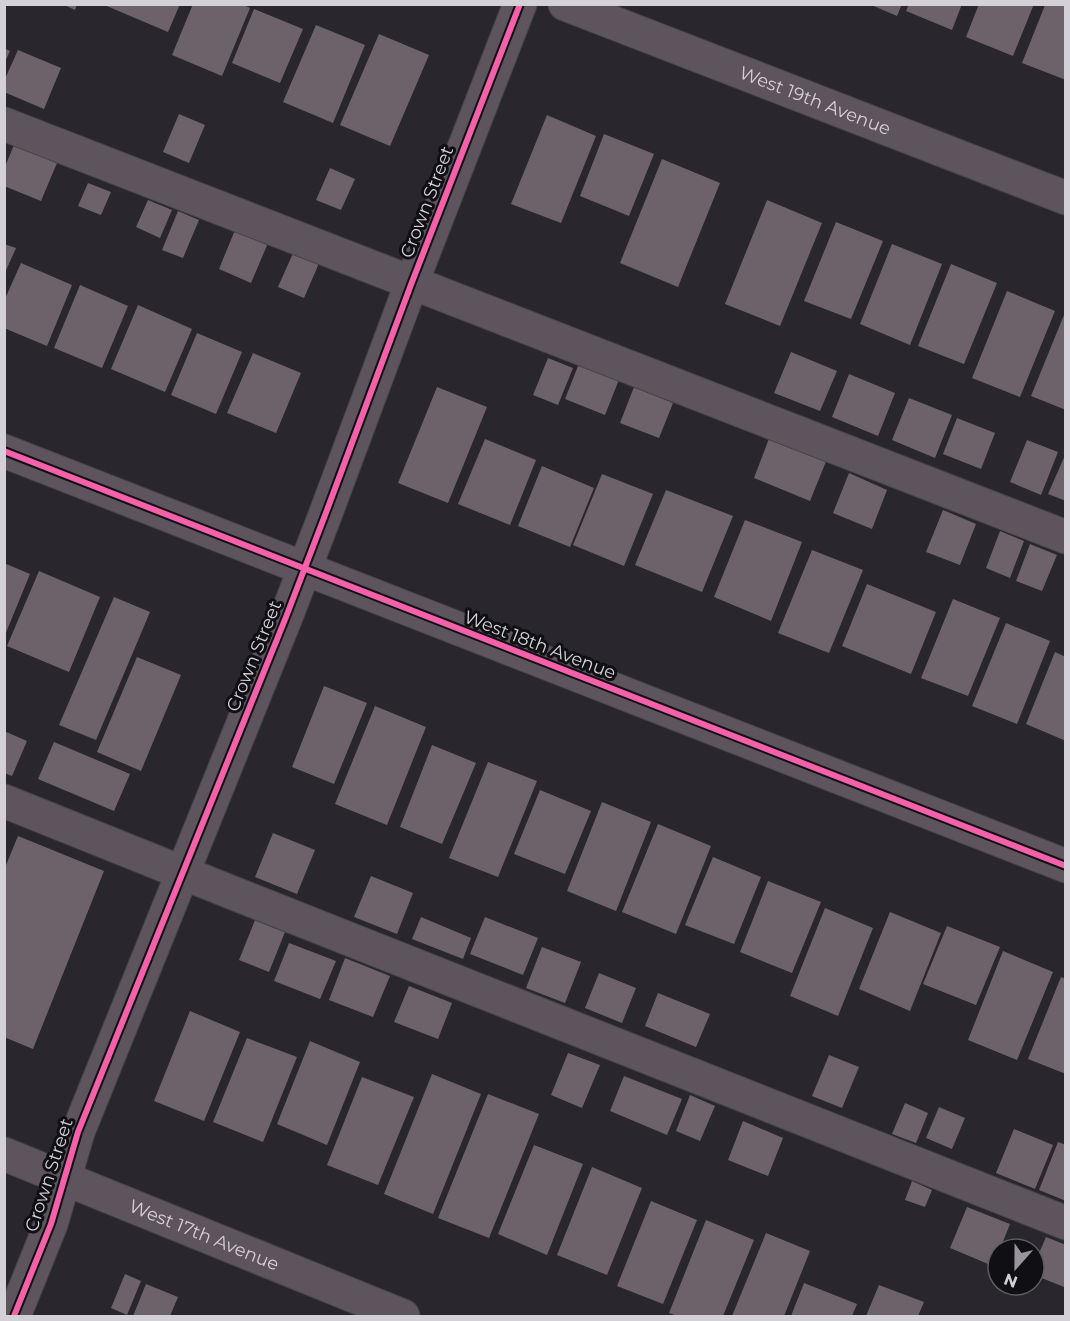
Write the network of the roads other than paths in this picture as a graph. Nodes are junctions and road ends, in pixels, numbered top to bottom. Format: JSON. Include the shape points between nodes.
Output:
{"nodes":[{"id":1,"x":520,"y":4,"type":"edge"},
{"id":2,"x":564,"y":4,"type":"edge"},
{"id":3,"x":4,"y":124,"type":"edge"},
{"id":4,"x":1065,"y":198,"type":"edge"},
{"id":5,"x":412,"y":282,"type":"junction"},
{"id":6,"x":4,"y":451,"type":"edge"},
{"id":7,"x":1065,"y":537,"type":"edge"},
{"id":8,"x":304,"y":569,"type":"junction"},
{"id":9,"x":4,"y":801,"type":"edge"},
{"id":10,"x":1065,"y":866,"type":"edge"},
{"id":11,"x":183,"y":874,"type":"junction"},
{"id":12,"x":4,"y":1154,"type":"edge"},
{"id":13,"x":65,"y":1178,"type":"junction"},
{"id":14,"x":1065,"y":1223,"type":"edge"},
{"id":15,"x":14,"y":1317,"type":"edge"},
{"id":16,"x":403,"y":1317,"type":"edge"}],
"edges":[{"from":1,"to":5,"type":"street","name":"Crown Street"},
{"from":2,"to":4,"type":"street","name":"West 19th Avenue"},
{"from":3,"to":5,"type":"street"},
{"from":5,"to":7,"type":"street"},
{"from":5,"to":8,"type":"street","name":"Crown Street"},
{"from":6,"to":8,"type":"street","name":"West 18th Avenue"},
{"from":8,"to":10,"type":"street","name":"West 18th Avenue"},
{"from":8,"to":11,"type":"street","name":"Crown Street"},
{"from":9,"to":11,"type":"street"},
{"from":11,"to":13,"type":"street","name":"Crown Street","via":[[78,1132]]},
{"from":11,"to":14,"type":"street"},
{"from":12,"to":13,"type":"street","name":"West 17th Avenue"},
{"from":13,"to":15,"type":"street","name":"Crown Street"},
{"from":13,"to":16,"type":"street","name":"West 17th Avenue"}]}
